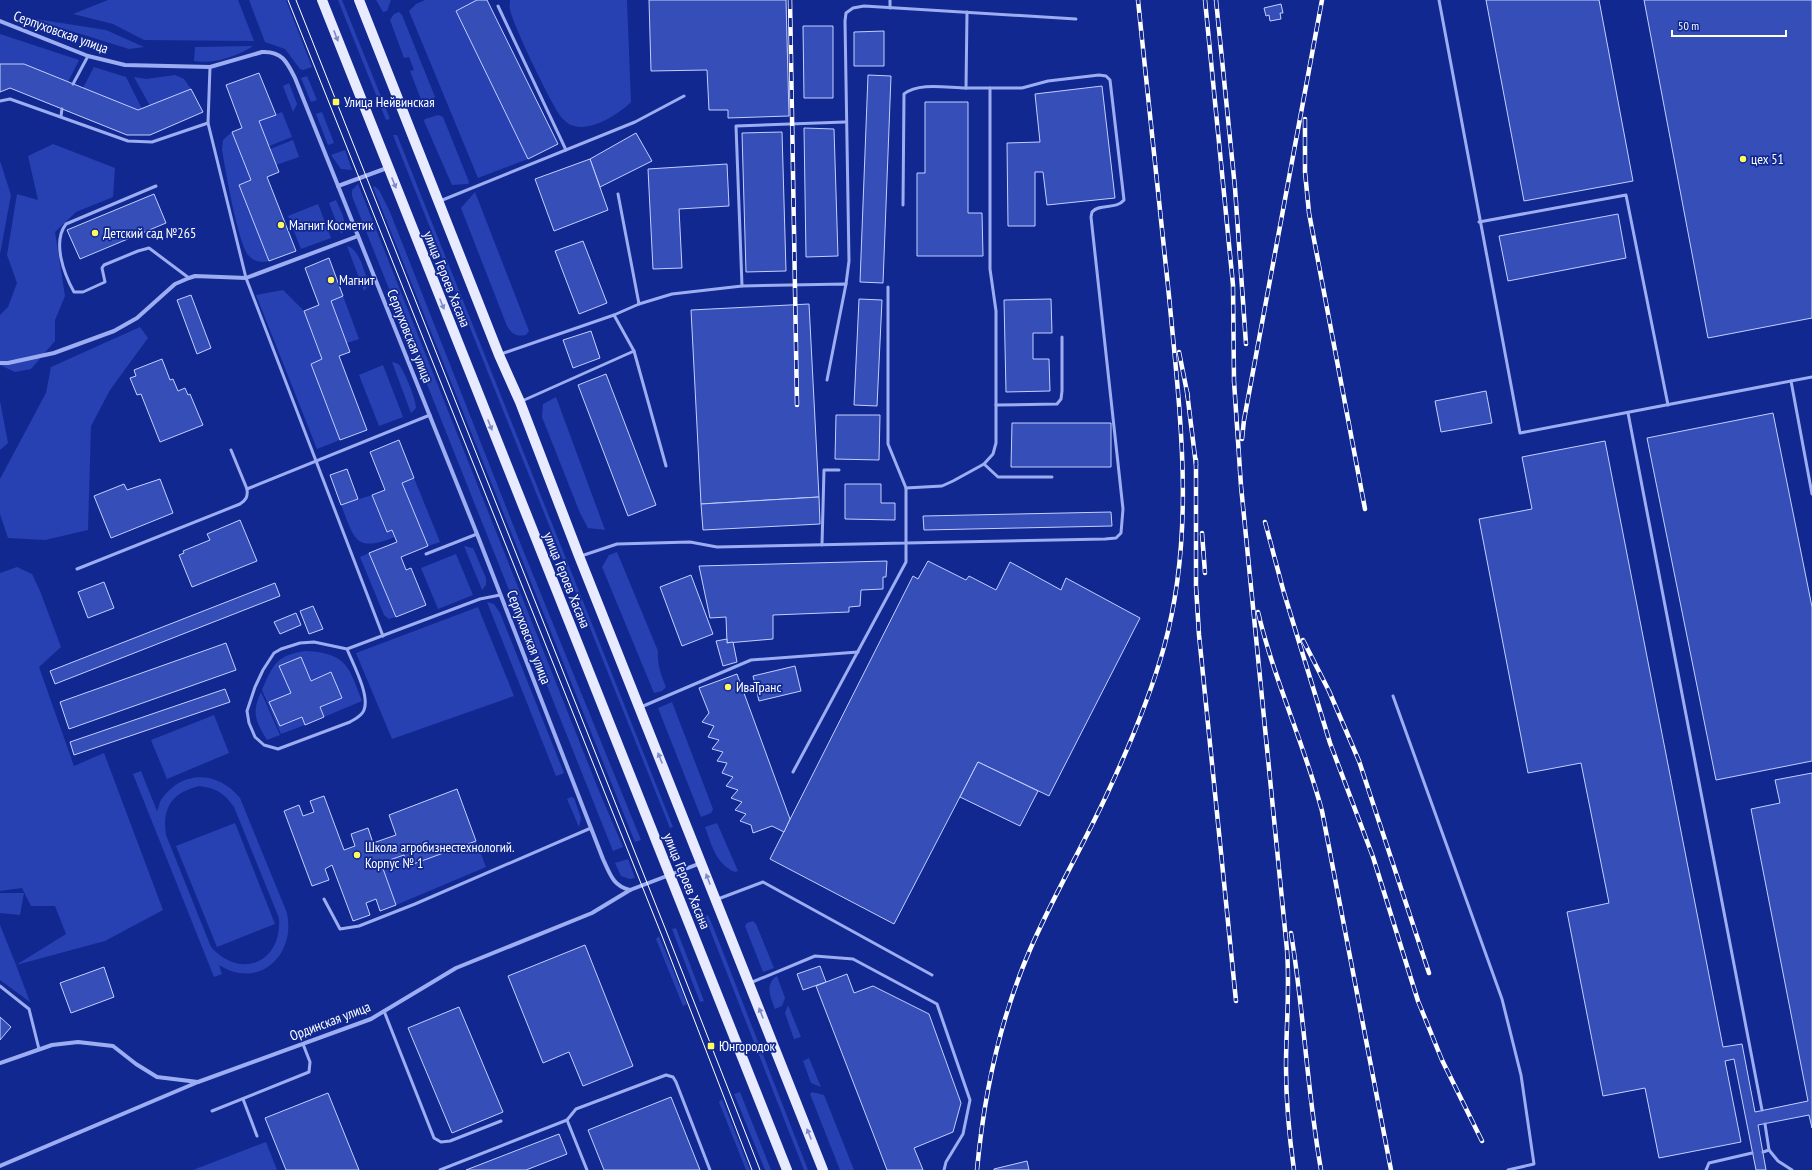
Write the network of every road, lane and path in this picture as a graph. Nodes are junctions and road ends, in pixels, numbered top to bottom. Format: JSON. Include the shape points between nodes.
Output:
{"nodes":[{"id":1,"x":322,"y":0,"type":"edge"},
{"id":2,"x":359,"y":0,"type":"edge"},
{"id":3,"x":890,"y":0,"type":"edge"},
{"id":4,"x":1439,"y":0,"type":"edge"},
{"id":5,"x":498,"y":6,"type":"dead end"},
{"id":6,"x":890,"y":8,"type":"junction"},
{"id":7,"x":966,"y":12,"type":"junction"},
{"id":8,"x":1076,"y":19,"type":"dead end"},
{"id":9,"x":0,"y":21,"type":"edge"},
{"id":10,"x":88,"y":56,"type":"junction"},
{"id":11,"x":210,"y":67,"type":"junction"},
{"id":12,"x":73,"y":84,"type":"dead end"},
{"id":13,"x":966,"y":88,"type":"junction"},
{"id":14,"x":990,"y":88,"type":"junction"},
{"id":15,"x":684,"y":96,"type":"dead end"},
{"id":16,"x":0,"y":101,"type":"edge"},
{"id":17,"x":62,"y":109,"type":"dead end"},
{"id":18,"x":61,"y":116,"type":"junction"},
{"id":19,"x":845,"y":122,"type":"junction"},
{"id":20,"x":208,"y":123,"type":"junction"},
{"id":21,"x":566,"y":150,"type":"junction"},
{"id":22,"x":388,"y":168,"type":"junction"},
{"id":23,"x":156,"y":186,"type":"dead end"},
{"id":24,"x":338,"y":186,"type":"junction"},
{"id":25,"x":618,"y":194,"type":"dead end"},
{"id":26,"x":439,"y":201,"type":"junction"},
{"id":27,"x":903,"y":205,"type":"dead end"},
{"id":28,"x":1479,"y":222,"type":"junction"},
{"id":29,"x":358,"y":236,"type":"junction"},
{"id":30,"x":189,"y":278,"type":"junction"},
{"id":31,"x":246,"y":278,"type":"junction"},
{"id":32,"x":846,"y":284,"type":"junction"},
{"id":33,"x":742,"y":286,"type":"junction"},
{"id":34,"x":888,"y":287,"type":"dead end"},
{"id":35,"x":639,"y":304,"type":"junction"},
{"id":36,"x":614,"y":315,"type":"junction"},
{"id":37,"x":1062,"y":337,"type":"dead end"},
{"id":38,"x":634,"y":352,"type":"junction"},
{"id":39,"x":499,"y":355,"type":"junction"},
{"id":40,"x":0,"y":363,"type":"edge"},
{"id":41,"x":1812,"y":376,"type":"edge"},
{"id":42,"x":827,"y":380,"type":"dead end"},
{"id":43,"x":1791,"y":381,"type":"junction"},
{"id":44,"x":520,"y":402,"type":"junction"},
{"id":45,"x":1668,"y":405,"type":"junction"},
{"id":46,"x":996,"y":406,"type":"junction"},
{"id":47,"x":1628,"y":413,"type":"junction"},
{"id":48,"x":430,"y":415,"type":"junction"},
{"id":49,"x":231,"y":450,"type":"dead end"},
{"id":50,"x":315,"y":461,"type":"junction"},
{"id":51,"x":984,"y":464,"type":"junction"},
{"id":52,"x":666,"y":466,"type":"dead end"},
{"id":53,"x":840,"y":470,"type":"dead end"},
{"id":54,"x":1052,"y":477,"type":"dead end"},
{"id":55,"x":906,"y":488,"type":"junction"},
{"id":56,"x":247,"y":489,"type":"junction"},
{"id":57,"x":1812,"y":494,"type":"edge"},
{"id":58,"x":477,"y":534,"type":"junction"},
{"id":59,"x":906,"y":543,"type":"junction"},
{"id":60,"x":822,"y":545,"type":"junction"},
{"id":61,"x":426,"y":554,"type":"dead end"},
{"id":62,"x":579,"y":556,"type":"junction"},
{"id":63,"x":77,"y":569,"type":"dead end"},
{"id":64,"x":500,"y":594,"type":"junction"},
{"id":65,"x":383,"y":636,"type":"junction"},
{"id":66,"x":347,"y":649,"type":"junction"},
{"id":67,"x":858,"y":652,"type":"junction"},
{"id":68,"x":1393,"y":696,"type":"dead end"},
{"id":69,"x":639,"y":708,"type":"junction"},
{"id":70,"x":793,"y":772,"type":"dead end"},
{"id":71,"x":591,"y":828,"type":"junction"},
{"id":72,"x":702,"y":863,"type":"junction"},
{"id":73,"x":670,"y":875,"type":"junction"},
{"id":74,"x":630,"y":890,"type":"junction"},
{"id":75,"x":324,"y":899,"type":"dead end"},
{"id":76,"x":716,"y":900,"type":"junction"},
{"id":77,"x":932,"y":975,"type":"dead end"},
{"id":78,"x":749,"y":983,"type":"junction"},
{"id":79,"x":0,"y":986,"type":"edge"},
{"id":80,"x":384,"y":1011,"type":"junction"},
{"id":81,"x":303,"y":1044,"type":"junction"},
{"id":82,"x":39,"y":1049,"type":"junction"},
{"id":83,"x":0,"y":1063,"type":"edge"},
{"id":84,"x":198,"y":1082,"type":"junction"},
{"id":85,"x":243,"y":1099,"type":"junction"},
{"id":86,"x":1762,"y":1110,"type":"dead end"},
{"id":87,"x":212,"y":1111,"type":"dead end"},
{"id":88,"x":567,"y":1120,"type":"junction"},
{"id":89,"x":501,"y":1121,"type":"dead end"},
{"id":90,"x":1765,"y":1124,"type":"dead end"},
{"id":91,"x":257,"y":1136,"type":"dead end"},
{"id":92,"x":1769,"y":1150,"type":"junction"},
{"id":93,"x":1763,"y":1152,"type":"dead end"},
{"id":94,"x":1752,"y":1153,"type":"dead end"},
{"id":95,"x":0,"y":1166,"type":"edge"},
{"id":96,"x":440,"y":1170,"type":"edge"},
{"id":97,"x":587,"y":1170,"type":"edge"},
{"id":98,"x":710,"y":1170,"type":"edge"},
{"id":99,"x":787,"y":1170,"type":"edge"},
{"id":100,"x":823,"y":1170,"type":"edge"},
{"id":101,"x":944,"y":1170,"type":"edge"},
{"id":102,"x":1508,"y":1170,"type":"edge"},
{"id":103,"x":1706,"y":1170,"type":"edge"},
{"id":104,"x":1792,"y":1170,"type":"edge"}],
"edges":[{"from":1,"to":22,"type":"main road","name":"улица Героев Хасана","one_way":true},
{"from":2,"to":26,"type":"main road","name":"улица Героев Хасана"},
{"from":3,"to":6,"type":"lane"},
{"from":4,"to":28,"type":"lane"},
{"from":5,"to":21,"type":"lane"},
{"from":6,"to":7,"type":"lane"},
{"from":6,"to":19,"type":"lane","via":[[864,6],[853,8],[846,13]]},
{"from":7,"to":8,"type":"lane"},
{"from":7,"to":13,"type":"lane"},
{"from":9,"to":10,"type":"street","name":"Серпуховская улица"},
{"from":10,"to":11,"type":"street","name":"Серпуховская улица","via":[[125,65]]},
{"from":10,"to":12,"type":"lane"},
{"from":11,"to":20,"type":"lane"},
{"from":11,"to":24,"type":"street","name":"Серпуховская улица","via":[[262,52],[275,53],[284,59],[295,78]]},
{"from":13,"to":14,"type":"lane"},
{"from":13,"to":27,"type":"lane","via":[[918,88],[904,94]]},
{"from":14,"to":46,"type":"lane","via":[[990,269],[996,311]]},
{"from":14,"to":59,"type":"lane","via":[[1022,88],[1048,81],[1099,75],[1110,80],[1124,200],[1115,205],[1095,209],[1092,217],[1122,509],[1121,533],[1116,538],[1105,539]]},
{"from":15,"to":21,"type":"lane","via":[[635,122]]},
{"from":16,"to":18,"type":"lane","via":[[10,99]]},
{"from":17,"to":18,"type":"lane"},
{"from":18,"to":20,"type":"lane","via":[[128,141],[152,142]]},
{"from":19,"to":32,"type":"lane","via":[[848,261]]},
{"from":19,"to":33,"type":"lane","via":[[736,126]]},
{"from":20,"to":31,"type":"lane"},
{"from":21,"to":26,"type":"lane"},
{"from":22,"to":24,"type":"street"},
{"from":22,"to":73,"type":"main road","name":"улица Героев Хасана","one_way":true},
{"from":23,"to":30,"type":"lane","via":[[66,224],[62,231],[60,249],[62,265],[74,292],[79,293],[105,282],[102,268],[104,265],[144,248],[153,251]]},
{"from":24,"to":29,"type":"street","name":"Серпуховская улица"},
{"from":25,"to":35,"type":"lane"},
{"from":26,"to":39,"type":"main road","name":"улица Героев Хасана"},
{"from":28,"to":45,"type":"lane","via":[[1626,195]]},
{"from":28,"to":47,"type":"lane","via":[[1520,433]]},
{"from":29,"to":31,"type":"street"},
{"from":29,"to":48,"type":"street","name":"Серпуховская улица"},
{"from":30,"to":31,"type":"street"},
{"from":30,"to":40,"type":"street","via":[[175,284],[137,318],[114,331],[54,353]]},
{"from":31,"to":50,"type":"lane"},
{"from":32,"to":33,"type":"lane"},
{"from":32,"to":42,"type":"lane"},
{"from":33,"to":35,"type":"lane","via":[[672,294]]},
{"from":34,"to":55,"type":"lane","via":[[888,444]]},
{"from":35,"to":36,"type":"lane"},
{"from":36,"to":38,"type":"lane"},
{"from":36,"to":39,"type":"lane"},
{"from":37,"to":46,"type":"lane","via":[[1062,391],[1057,404]]},
{"from":38,"to":44,"type":"lane"},
{"from":38,"to":52,"type":"lane"},
{"from":39,"to":44,"type":"main road","name":"улица Героев Хасана"},
{"from":41,"to":43,"type":"lane"},
{"from":43,"to":45,"type":"lane"},
{"from":43,"to":57,"type":"lane"},
{"from":44,"to":62,"type":"main road","name":"улица Героев Хасана"},
{"from":45,"to":47,"type":"lane"},
{"from":46,"to":51,"type":"lane","via":[[996,442],[993,454]]},
{"from":47,"to":86,"type":"lane"},
{"from":48,"to":50,"type":"lane"},
{"from":48,"to":58,"type":"street","name":"Серпуховская улица"},
{"from":49,"to":56,"type":"lane"},
{"from":50,"to":56,"type":"lane"},
{"from":50,"to":65,"type":"lane"},
{"from":51,"to":54,"type":"lane","via":[[998,477]]},
{"from":51,"to":55,"type":"lane","via":[[942,486]]},
{"from":53,"to":60,"type":"lane","via":[[824,470]]},
{"from":55,"to":59,"type":"lane"},
{"from":56,"to":63,"type":"lane","via":[[246,500],[240,504]]},
{"from":58,"to":61,"type":"lane"},
{"from":58,"to":64,"type":"street","name":"Серпуховская улица"},
{"from":59,"to":60,"type":"lane"},
{"from":59,"to":67,"type":"lane","via":[[906,562]]},
{"from":60,"to":62,"type":"lane","via":[[717,547],[690,542],[617,544]]},
{"from":62,"to":69,"type":"main road","name":"улица Героев Хасана"},
{"from":64,"to":65,"type":"lane","via":[[480,599]]},
{"from":64,"to":71,"type":"street","name":"Серпуховская улица"},
{"from":65,"to":66,"type":"lane"},
{"from":66,"to":66,"type":"lane","via":[[314,642],[290,645],[274,653],[265,665],[247,711],[251,731],[258,741],[270,747],[285,747],[350,722],[364,711],[366,699]]},
{"from":67,"to":69,"type":"lane","via":[[751,660]]},
{"from":67,"to":70,"type":"lane"},
{"from":68,"to":102,"type":"lane","via":[[1502,999],[1521,1075],[1534,1164]]},
{"from":72,"to":69,"type":"main road","name":"улица Героев Хасана","one_way":true},
{"from":71,"to":74,"type":"street","name":"Серпуховская улица","via":[[612,879],[620,888]]},
{"from":71,"to":75,"type":"lane","via":[[359,926],[340,929]]},
{"from":72,"to":73,"type":"street","name":"Ординская улица"},
{"from":76,"to":72,"type":"main road","name":"улица Героев Хасана","one_way":true},
{"from":73,"to":74,"type":"street","name":"Ординская улица"},
{"from":73,"to":99,"type":"main road","name":"улица Героев Хасана"},
{"from":74,"to":80,"type":"street","name":"Ординская улица","via":[[592,913],[456,968]]},
{"from":76,"to":77,"type":"lane","via":[[763,882]]},
{"from":76,"to":78,"type":"main road","name":"улица Героев Хасана"},
{"from":100,"to":78,"type":"main road","name":"улица Героев Хасана","one_way":true},
{"from":78,"to":101,"type":"lane","via":[[815,956],[852,959],[937,1004],[970,1100],[963,1134]]},
{"from":79,"to":82,"type":"lane","via":[[29,1009]]},
{"from":80,"to":81,"type":"street","name":"Ординская улица","via":[[370,1019]]},
{"from":80,"to":89,"type":"lane","via":[[434,1138],[441,1142],[450,1141]]},
{"from":81,"to":84,"type":"street","name":"Ординская улица"},
{"from":81,"to":85,"type":"lane","via":[[310,1062],[310,1072]]},
{"from":82,"to":83,"type":"street","name":"Ординская улица"},
{"from":82,"to":84,"type":"street","name":"Ординская улица","via":[[78,1042],[113,1046],[157,1077]]},
{"from":84,"to":95,"type":"street"},
{"from":85,"to":87,"type":"lane"},
{"from":85,"to":91,"type":"lane"},
{"from":88,"to":96,"type":"lane"},
{"from":88,"to":97,"type":"lane"},
{"from":88,"to":98,"type":"lane","via":[[576,1109],[666,1075],[676,1082]]},
{"from":90,"to":92,"type":"lane"},
{"from":92,"to":93,"type":"lane"},
{"from":92,"to":104,"type":"lane","via":[[1778,1161]]},
{"from":94,"to":103,"type":"lane","via":[[1709,1163]]}]}
